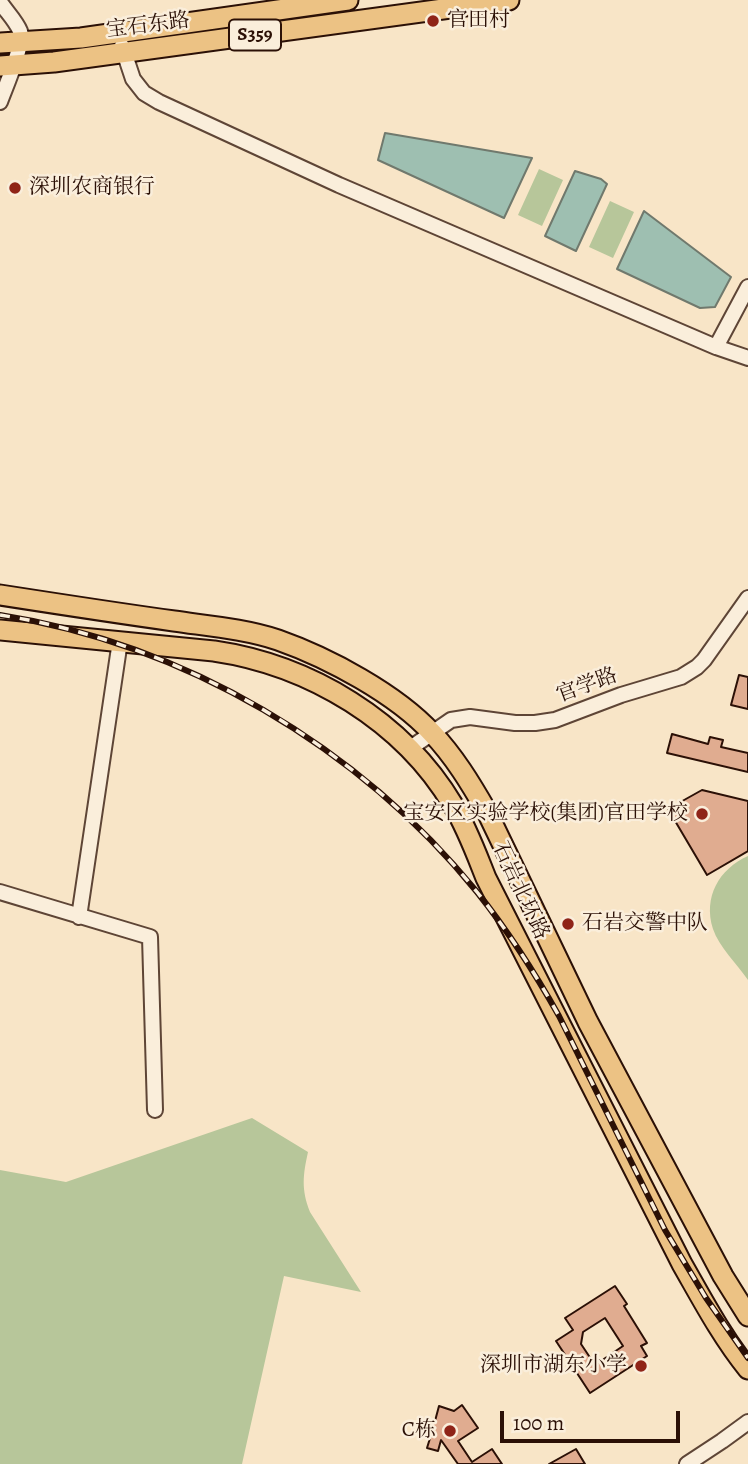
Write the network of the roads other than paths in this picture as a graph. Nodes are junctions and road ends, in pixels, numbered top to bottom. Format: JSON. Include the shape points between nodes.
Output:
{"nodes":[{"id":1,"x":348,"y":0,"type":"edge"},
{"id":2,"x":509,"y":0,"type":"edge"},
{"id":3,"x":0,"y":2,"type":"edge"},
{"id":4,"x":307,"y":3,"type":"edge"},
{"id":5,"x":118,"y":33,"type":"junction"},
{"id":6,"x":7,"y":40,"type":"edge"},
{"id":7,"x":124,"y":52,"type":"junction"},
{"id":8,"x":7,"y":65,"type":"edge"},
{"id":9,"x":0,"y":102,"type":"edge"},
{"id":10,"x":748,"y":287,"type":"edge"},
{"id":11,"x":716,"y":347,"type":"junction"},
{"id":12,"x":748,"y":358,"type":"edge"},
{"id":13,"x":0,"y":595,"type":"edge"},
{"id":14,"x":748,"y":598,"type":"edge"},
{"id":15,"x":0,"y":630,"type":"edge"},
{"id":16,"x":120,"y":641,"type":"junction"},
{"id":17,"x":432,"y":733,"type":"junction"},
{"id":18,"x":409,"y":749,"type":"junction"},
{"id":19,"x":0,"y":892,"type":"edge"},
{"id":20,"x":79,"y":917,"type":"junction"},
{"id":21,"x":155,"y":1110,"type":"dead end"},
{"id":22,"x":748,"y":1316,"type":"edge"},
{"id":23,"x":748,"y":1369,"type":"edge"},
{"id":24,"x":748,"y":1422,"type":"edge"},
{"id":25,"x":687,"y":1464,"type":"edge"}],
"edges":[{"from":1,"to":4,"type":"main road","name":"宝石东路","number":"S359"},
{"from":2,"to":7,"type":"main road","name":"宝石东路","number":"S359"},
{"from":3,"to":6,"type":"street","via":[[19,29]]},
{"from":4,"to":5,"type":"main road","name":"宝石东路","number":"S359"},
{"from":5,"to":6,"type":"main road","name":"宝石东路","number":"S359"},
{"from":5,"to":7,"type":"street"},
{"from":6,"to":8,"type":"street"},
{"from":7,"to":8,"type":"main road","name":"宝石东路","number":"S359"},
{"from":7,"to":11,"type":"street","via":[[133,79],[159,102],[339,185]]},
{"from":8,"to":9,"type":"street"},
{"from":10,"to":11,"type":"street"},
{"from":11,"to":12,"type":"street"},
{"from":13,"to":17,"type":"main road","name":"石岩北环路","via":[[277,640],[357,677]]},
{"from":14,"to":17,"type":"street","name":"官学路","via":[[704,660],[681,677],[555,720],[460,719]]},
{"from":15,"to":16,"type":"main road","name":"石岩北环路"},
{"from":16,"to":18,"type":"main road","name":"石岩北环路","via":[[238,654],[273,664],[348,700]]},
{"from":16,"to":20,"type":"street"},
{"from":17,"to":18,"type":"street","name":"官学路"},
{"from":17,"to":22,"type":"main road","name":"石岩北环路","via":[[487,811],[588,1022]]},
{"from":18,"to":23,"type":"main road","name":"石岩北环路","via":[[458,814],[682,1264]]},
{"from":19,"to":20,"type":"street"},
{"from":20,"to":21,"type":"street","via":[[149,937]]},
{"from":24,"to":25,"type":"street"}]}
